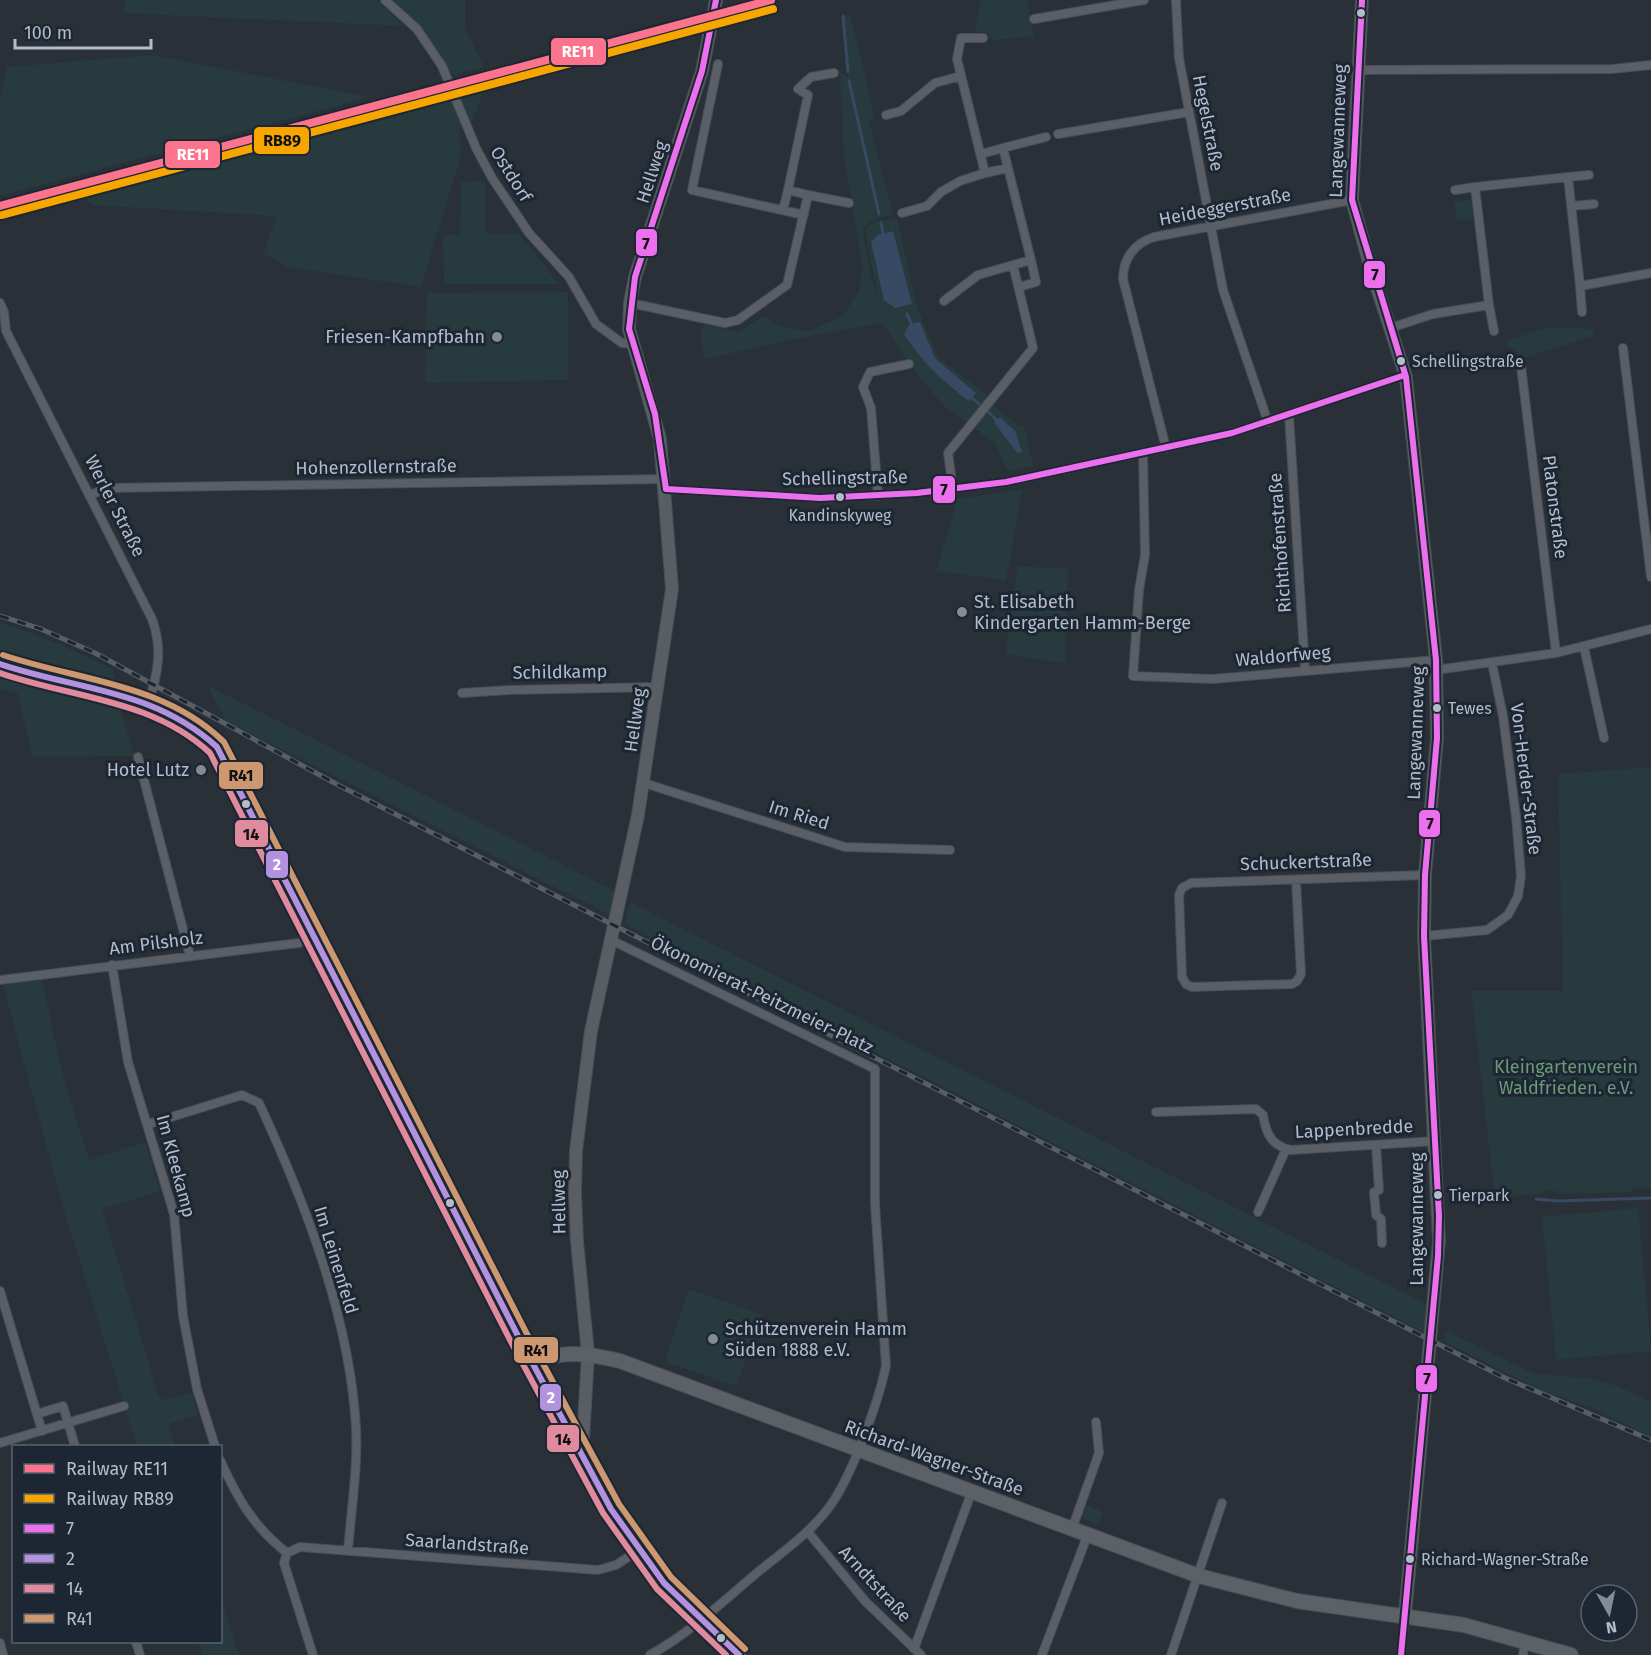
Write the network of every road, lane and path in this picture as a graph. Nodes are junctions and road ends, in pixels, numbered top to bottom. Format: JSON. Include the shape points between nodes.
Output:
{"nodes":[{"id":1,"x":385,"y":0,"type":"edge"},
{"id":2,"x":716,"y":0,"type":"edge"},
{"id":3,"x":1144,"y":0,"type":"edge"},
{"id":4,"x":1174,"y":0,"type":"edge"},
{"id":5,"x":1362,"y":0,"type":"edge"},
{"id":6,"x":1034,"y":19,"type":"dead end"},
{"id":7,"x":983,"y":38,"type":"dead end"},
{"id":8,"x":718,"y":63,"type":"dead end"},
{"id":9,"x":1651,"y":66,"type":"edge"},
{"id":10,"x":1357,"y":70,"type":"junction"},
{"id":11,"x":834,"y":73,"type":"dead end"},
{"id":12,"x":961,"y":76,"type":"junction"},
{"id":13,"x":1189,"y":112,"type":"junction"},
{"id":14,"x":886,"y":115,"type":"dead end"},
{"id":15,"x":1058,"y":134,"type":"dead end"},
{"id":16,"x":1046,"y":137,"type":"dead end"},
{"id":17,"x":1003,"y":148,"type":"junction"},
{"id":18,"x":981,"y":154,"type":"junction"},
{"id":19,"x":1008,"y":168,"type":"junction"},
{"id":20,"x":986,"y":173,"type":"junction"},
{"id":21,"x":1589,"y":175,"type":"dead end"},
{"id":22,"x":1568,"y":177,"type":"junction"},
{"id":23,"x":1475,"y":187,"type":"junction"},
{"id":24,"x":788,"y":190,"type":"junction"},
{"id":25,"x":1455,"y":190,"type":"dead end"},
{"id":26,"x":808,"y":195,"type":"junction"},
{"id":27,"x":1352,"y":200,"type":"junction"},
{"id":28,"x":849,"y":203,"type":"dead end"},
{"id":29,"x":1593,"y":204,"type":"dead end"},
{"id":30,"x":1572,"y":207,"type":"junction"},
{"id":31,"x":783,"y":210,"type":"junction"},
{"id":32,"x":902,"y":213,"type":"dead end"},
{"id":33,"x":804,"y":215,"type":"junction"},
{"id":34,"x":1211,"y":225,"type":"junction"},
{"id":35,"x":1031,"y":260,"type":"junction"},
{"id":36,"x":1013,"y":265,"type":"junction"},
{"id":37,"x":1651,"y":273,"type":"edge"},
{"id":38,"x":1580,"y":286,"type":"junction"},
{"id":39,"x":1019,"y":287,"type":"junction"},
{"id":40,"x":944,"y":301,"type":"dead end"},
{"id":41,"x":0,"y":303,"type":"edge"},
{"id":42,"x":630,"y":303,"type":"junction"},
{"id":43,"x":1489,"y":305,"type":"junction"},
{"id":44,"x":1582,"y":312,"type":"dead end"},
{"id":45,"x":1390,"y":328,"type":"junction"},
{"id":46,"x":3,"y":330,"type":"edge"},
{"id":47,"x":1494,"y":331,"type":"dead end"},
{"id":48,"x":633,"y":344,"type":"junction"},
{"id":49,"x":1623,"y":348,"type":"dead end"},
{"id":50,"x":909,"y":364,"type":"dead end"},
{"id":51,"x":1521,"y":366,"type":"dead end"},
{"id":52,"x":1405,"y":375,"type":"junction"},
{"id":53,"x":1289,"y":415,"type":"junction"},
{"id":54,"x":1268,"y":422,"type":"junction"},
{"id":55,"x":1167,"y":448,"type":"junction"},
{"id":56,"x":1143,"y":453,"type":"junction"},
{"id":57,"x":665,"y":484,"type":"junction"},
{"id":58,"x":952,"y":489,"type":"junction"},
{"id":59,"x":90,"y":495,"type":"junction"},
{"id":60,"x":878,"y":496,"type":"junction"},
{"id":61,"x":1651,"y":577,"type":"edge"},
{"id":62,"x":1651,"y":629,"type":"edge"},
{"id":63,"x":1584,"y":647,"type":"junction"},
{"id":64,"x":1556,"y":653,"type":"junction"},
{"id":65,"x":1492,"y":663,"type":"junction"},
{"id":66,"x":0,"y":664,"type":"edge"},
{"id":67,"x":1436,"y":665,"type":"junction"},
{"id":68,"x":1305,"y":669,"type":"junction"},
{"id":69,"x":658,"y":687,"type":"junction"},
{"id":70,"x":462,"y":693,"type":"dead end"},
{"id":71,"x":148,"y":704,"type":"junction"},
{"id":72,"x":1604,"y":738,"type":"dead end"},
{"id":73,"x":138,"y":758,"type":"dead end"},
{"id":74,"x":644,"y":783,"type":"junction"},
{"id":75,"x":950,"y":850,"type":"dead end"},
{"id":76,"x":1425,"y":875,"type":"junction"},
{"id":77,"x":1296,"y":880,"type":"junction"},
{"id":78,"x":314,"y":935,"type":"junction"},
{"id":79,"x":1424,"y":936,"type":"junction"},
{"id":80,"x":611,"y":940,"type":"junction"},
{"id":81,"x":190,"y":956,"type":"junction"},
{"id":82,"x":112,"y":965,"type":"junction"},
{"id":83,"x":0,"y":980,"type":"edge"},
{"id":84,"x":1156,"y":1112,"type":"dead end"},
{"id":85,"x":148,"y":1125,"type":"junction"},
{"id":86,"x":1435,"y":1141,"type":"junction"},
{"id":87,"x":1376,"y":1145,"type":"junction"},
{"id":88,"x":1286,"y":1149,"type":"junction"},
{"id":89,"x":1258,"y":1212,"type":"dead end"},
{"id":90,"x":1382,"y":1243,"type":"dead end"},
{"id":91,"x":0,"y":1291,"type":"edge"},
{"id":92,"x":1,"y":1302,"type":"edge"},
{"id":93,"x":588,"y":1354,"type":"junction"},
{"id":94,"x":531,"y":1362,"type":"junction"},
{"id":95,"x":124,"y":1406,"type":"dead end"},
{"id":96,"x":37,"y":1414,"type":"junction"},
{"id":97,"x":1096,"y":1422,"type":"dead end"},
{"id":98,"x":68,"y":1423,"type":"junction"},
{"id":99,"x":42,"y":1431,"type":"junction"},
{"id":100,"x":0,"y":1443,"type":"edge"},
{"id":101,"x":75,"y":1445,"type":"edge"},
{"id":102,"x":215,"y":1445,"type":"edge"},
{"id":103,"x":858,"y":1449,"type":"junction"},
{"id":104,"x":582,"y":1457,"type":"junction"},
{"id":105,"x":222,"y":1464,"type":"edge"},
{"id":106,"x":972,"y":1491,"type":"junction"},
{"id":107,"x":1222,"y":1503,"type":"dead end"},
{"id":108,"x":1072,"y":1529,"type":"junction"},
{"id":109,"x":808,"y":1532,"type":"junction"},
{"id":110,"x":1088,"y":1534,"type":"junction"},
{"id":111,"x":639,"y":1550,"type":"junction"},
{"id":112,"x":348,"y":1551,"type":"junction"},
{"id":113,"x":287,"y":1553,"type":"junction"},
{"id":114,"x":1199,"y":1576,"type":"junction"},
{"id":115,"x":1405,"y":1615,"type":"junction"},
{"id":116,"x":701,"y":1621,"type":"junction"},
{"id":117,"x":0,"y":1643,"type":"edge"},
{"id":118,"x":1524,"y":1648,"type":"edge"},
{"id":119,"x":918,"y":1652,"type":"edge"},
{"id":120,"x":3,"y":1655,"type":"edge"},
{"id":121,"x":313,"y":1655,"type":"edge"},
{"id":122,"x":650,"y":1655,"type":"edge"},
{"id":123,"x":739,"y":1655,"type":"edge"},
{"id":124,"x":1042,"y":1655,"type":"edge"},
{"id":125,"x":1171,"y":1655,"type":"edge"},
{"id":126,"x":1401,"y":1655,"type":"edge"},
{"id":127,"x":1571,"y":1655,"type":"edge"}],
"edges":[{"from":1,"to":48,"type":"street","name":"Ostdorf","via":[[417,29],[442,66],[476,148],[529,233],[569,277],[596,324],[622,343]]},
{"from":2,"to":42,"type":"street","name":"Hellweg","via":[[702,71]]},
{"from":3,"to":6,"type":"street"},
{"from":4,"to":13,"type":"street","name":"Hegelstraße"},
{"from":5,"to":10,"type":"street","name":"Langewanneweg"},
{"from":7,"to":12,"type":"street","via":[[961,38],[957,59]]},
{"from":8,"to":31,"type":"street","via":[[692,190]]},
{"from":9,"to":10,"type":"street"},
{"from":10,"to":27,"type":"street","name":"Langewanneweg"},
{"from":11,"to":24,"type":"street","via":[[811,77],[798,89],[808,95]]},
{"from":12,"to":14,"type":"street","via":[[935,83],[901,111]]},
{"from":12,"to":18,"type":"street"},
{"from":13,"to":15,"type":"street"},
{"from":13,"to":34,"type":"street","name":"Hegelstraße"},
{"from":16,"to":17,"type":"street"},
{"from":17,"to":18,"type":"street"},
{"from":17,"to":19,"type":"street"},
{"from":18,"to":20,"type":"street"},
{"from":19,"to":20,"type":"street"},
{"from":19,"to":35,"type":"street"},
{"from":20,"to":32,"type":"street","via":[[960,181],[927,206]]},
{"from":21,"to":22,"type":"street"},
{"from":22,"to":23,"type":"street"},
{"from":22,"to":30,"type":"street"},
{"from":23,"to":25,"type":"street"},
{"from":23,"to":43,"type":"street"},
{"from":24,"to":26,"type":"street"},
{"from":24,"to":31,"type":"street"},
{"from":26,"to":28,"type":"street"},
{"from":26,"to":33,"type":"street"},
{"from":27,"to":34,"type":"street","name":"Heideggerstraße"},
{"from":27,"to":45,"type":"street","name":"Langewanneweg"},
{"from":29,"to":30,"type":"street"},
{"from":30,"to":38,"type":"street"},
{"from":31,"to":33,"type":"street"},
{"from":33,"to":42,"type":"street","via":[[787,285],[738,320],[725,323]]},
{"from":34,"to":54,"type":"street","name":"Hegelstraße","via":[[1223,290]]},
{"from":34,"to":55,"type":"street","name":"Heideggerstraße","via":[[1148,239],[1130,252],[1124,267],[1122,279],[1131,319]]},
{"from":35,"to":36,"type":"street"},
{"from":35,"to":39,"type":"street","via":[[1036,282]]},
{"from":36,"to":39,"type":"street"},
{"from":36,"to":40,"type":"street","via":[[978,275]]},
{"from":37,"to":38,"type":"street"},
{"from":38,"to":44,"type":"street"},
{"from":39,"to":58,"type":"street","via":[[1033,348],[948,453]]},
{"from":41,"to":46,"type":"street","name":"Werler Straße"},
{"from":42,"to":48,"type":"street","name":"Hellweg"},
{"from":43,"to":45,"type":"street","via":[[1433,314]]},
{"from":43,"to":47,"type":"street"},
{"from":45,"to":52,"type":"street","name":"Langewanneweg"},
{"from":46,"to":59,"type":"street","name":"Werler Straße"},
{"from":48,"to":57,"type":"street","name":"Hellweg","via":[[655,414]]},
{"from":49,"to":61,"type":"street"},
{"from":50,"to":60,"type":"street","via":[[870,372],[863,387],[871,408]]},
{"from":51,"to":64,"type":"street","name":"Platonstraße"},
{"from":52,"to":53,"type":"street","name":"Schellingstraße"},
{"from":52,"to":67,"type":"street","name":"Langewanneweg"},
{"from":53,"to":54,"type":"street","name":"Schellingstraße"},
{"from":53,"to":68,"type":"street","name":"Richthofenstraße"},
{"from":54,"to":55,"type":"street","name":"Schellingstraße"},
{"from":55,"to":56,"type":"street","name":"Schellingstraße"},
{"from":56,"to":58,"type":"street","name":"Schellingstraße","via":[[1036,477]]},
{"from":56,"to":68,"type":"street","name":"Waldorfweg","via":[[1146,555],[1138,590],[1133,676],[1212,679]]},
{"from":57,"to":59,"type":"street","name":"Hohenzollernstraße","via":[[108,488]]},
{"from":57,"to":60,"type":"street","name":"Schellingstraße","via":[[820,498]]},
{"from":57,"to":69,"type":"street","name":"Hellweg","via":[[672,589]]},
{"from":58,"to":60,"type":"street","name":"Schellingstraße"},
{"from":59,"to":71,"type":"street","name":"Werler Straße","via":[[155,629],[159,664]]},
{"from":62,"to":63,"type":"street","name":"Waldorfweg"},
{"from":63,"to":64,"type":"street","name":"Waldorfweg"},
{"from":63,"to":72,"type":"street"},
{"from":64,"to":65,"type":"street","name":"Waldorfweg"},
{"from":65,"to":67,"type":"street","name":"Waldorfweg"},
{"from":65,"to":79,"type":"street","name":"Von-Herder-Straße","via":[[1516,817],[1521,876],[1518,896],[1508,915],[1487,930]]},
{"from":66,"to":71,"type":"main road"},
{"from":67,"to":68,"type":"street","name":"Waldorfweg"},
{"from":67,"to":76,"type":"street","name":"Langewanneweg","via":[[1435,767]]},
{"from":69,"to":70,"type":"street","name":"Schildkamp"},
{"from":69,"to":74,"type":"street","name":"Hellweg"},
{"from":71,"to":78,"type":"main road","via":[[179,716],[217,747]]},
{"from":73,"to":81,"type":"street"},
{"from":74,"to":75,"type":"street","name":"Im Ried","via":[[846,847]]},
{"from":74,"to":80,"type":"street","name":"Hellweg"},
{"from":76,"to":77,"type":"street","name":"Schuckertstraße"},
{"from":76,"to":79,"type":"street","name":"Langewanneweg"},
{"from":77,"to":77,"type":"street","name":"Schuckertstraße","via":[[1188,884],[1179,895],[1185,984],[1192,987],[1297,981],[1301,974]]},
{"from":78,"to":81,"type":"street","name":"Am Pilsholz","via":[[298,943]]},
{"from":78,"to":94,"type":"main road"},
{"from":79,"to":86,"type":"street","name":"Langewanneweg"},
{"from":80,"to":93,"type":"street","name":"Hellweg","via":[[591,1031],[576,1151],[575,1204]]},
{"from":80,"to":103,"type":"street","name":"Ökonomierat-Peitzmeier-Platz","via":[[875,1069],[878,1240],[886,1366]]},
{"from":81,"to":82,"type":"street","name":"Am Pilsholz"},
{"from":82,"to":83,"type":"street","name":"Am Pilsholz"},
{"from":82,"to":85,"type":"street","name":"Im Kleekamp","via":[[128,1062]]},
{"from":84,"to":88,"type":"street","name":"Lappenbredde","via":[[1256,1109],[1263,1114],[1267,1134]]},
{"from":85,"to":102,"type":"street","name":"Im Kleekamp","via":[[174,1214],[183,1316],[197,1389]]},
{"from":85,"to":112,"type":"street","name":"Im Leinenfeld","via":[[242,1095],[259,1103],[304,1210],[345,1354],[356,1437]]},
{"from":86,"to":87,"type":"street","name":"Lappenbredde"},
{"from":86,"to":115,"type":"street","name":"Langewanneweg","via":[[1438,1256]]},
{"from":87,"to":88,"type":"street","name":"Lappenbredde"},
{"from":87,"to":90,"type":"street","via":[[1379,1190],[1374,1192]]},
{"from":88,"to":89,"type":"street"},
{"from":91,"to":92,"type":"street"},
{"from":92,"to":96,"type":"street"},
{"from":93,"to":94,"type":"main road","name":"Richard-Wagner-Straße","via":[[555,1354]]},
{"from":93,"to":103,"type":"main road","name":"Richard-Wagner-Straße","via":[[654,1372]]},
{"from":93,"to":104,"type":"street","name":"Hellweg"},
{"from":94,"to":104,"type":"street"},
{"from":95,"to":98,"type":"street"},
{"from":96,"to":98,"type":"street","via":[[63,1406]]},
{"from":96,"to":99,"type":"street"},
{"from":97,"to":108,"type":"street","via":[[1099,1453]]},
{"from":98,"to":99,"type":"street"},
{"from":98,"to":101,"type":"street"},
{"from":99,"to":100,"type":"street"},
{"from":103,"to":106,"type":"main road","name":"Richard-Wagner-Straße"},
{"from":103,"to":109,"type":"street","via":[[840,1491]]},
{"from":104,"to":111,"type":"street"},
{"from":105,"to":113,"type":"street","via":[[241,1503],[263,1534]]},
{"from":106,"to":108,"type":"main road","name":"Richard-Wagner-Straße"},
{"from":106,"to":119,"type":"street"},
{"from":107,"to":114,"type":"street"},
{"from":108,"to":110,"type":"main road","name":"Richard-Wagner-Straße"},
{"from":109,"to":116,"type":"street"},
{"from":109,"to":119,"type":"street","name":"Arndtstraße","via":[[865,1601]]},
{"from":110,"to":114,"type":"main road","name":"Richard-Wagner-Straße"},
{"from":110,"to":124,"type":"street"},
{"from":111,"to":112,"type":"street","name":"Saarlandstraße","via":[[616,1565],[598,1570]]},
{"from":111,"to":116,"type":"street"},
{"from":112,"to":113,"type":"street","name":"Saarlandstraße","via":[[300,1547]]},
{"from":113,"to":121,"type":"street","via":[[284,1563]]},
{"from":114,"to":115,"type":"main road","name":"Richard-Wagner-Straße","via":[[1297,1601]]},
{"from":114,"to":125,"type":"street"},
{"from":115,"to":118,"type":"main road","name":"Richard-Wagner-Straße","via":[[1464,1625]]},
{"from":115,"to":126,"type":"street","name":"Langewanneweg"},
{"from":116,"to":122,"type":"street"},
{"from":116,"to":123,"type":"street"},
{"from":117,"to":120,"type":"street"},
{"from":118,"to":127,"type":"main road","name":"Richard-Wagner-Straße"}]}
